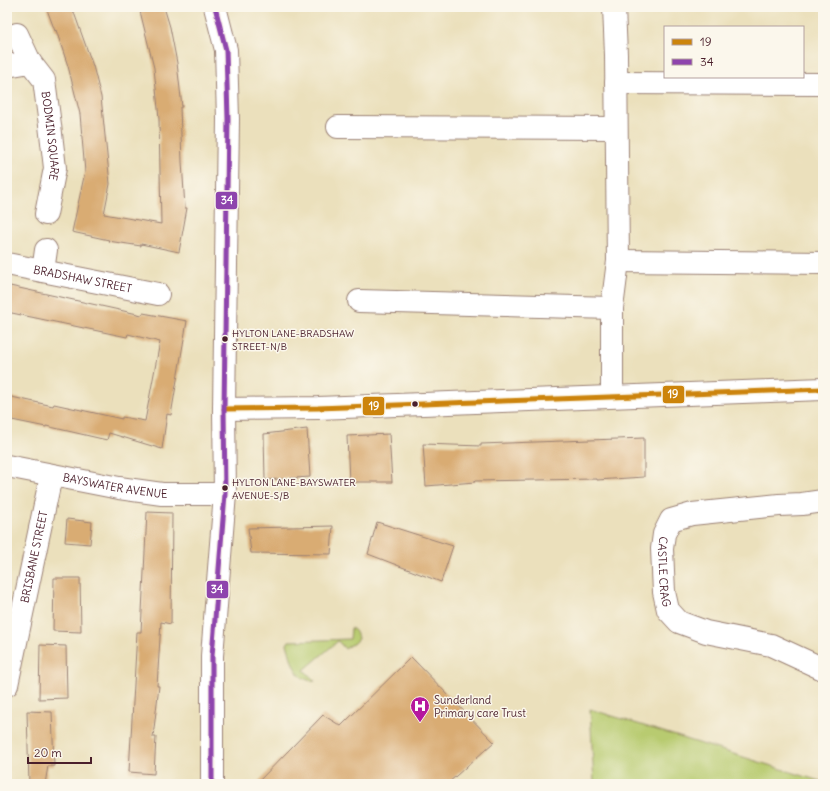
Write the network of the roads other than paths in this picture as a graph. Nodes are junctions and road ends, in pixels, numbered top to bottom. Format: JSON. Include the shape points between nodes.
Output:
{"nodes":[{"id":1,"x":215,"y":7,"type":"edge"},
{"id":2,"x":614,"y":7,"type":"edge"},
{"id":3,"x":18,"y":34,"type":"dead end"},
{"id":4,"x":30,"y":62,"type":"junction"},
{"id":5,"x":7,"y":66,"type":"edge"},
{"id":6,"x":616,"y":83,"type":"junction"},
{"id":7,"x":823,"y":84,"type":"edge"},
{"id":8,"x":338,"y":127,"type":"dead end"},
{"id":9,"x":616,"y":128,"type":"junction"},
{"id":10,"x":46,"y":214,"type":"dead end"},
{"id":11,"x":618,"y":261,"type":"junction"},
{"id":12,"x":823,"y":263,"type":"edge"},
{"id":13,"x":7,"y":264,"type":"edge"},
{"id":14,"x":158,"y":294,"type":"dead end"},
{"id":15,"x":359,"y":301,"type":"dead end"},
{"id":16,"x":612,"y":308,"type":"junction"},
{"id":17,"x":823,"y":389,"type":"edge"},
{"id":18,"x":612,"y":396,"type":"junction"},
{"id":19,"x":224,"y":409,"type":"junction"},
{"id":20,"x":7,"y":466,"type":"edge"},
{"id":21,"x":52,"y":476,"type":"junction"},
{"id":22,"x":225,"y":494,"type":"junction"},
{"id":23,"x":823,"y":501,"type":"edge"},
{"id":24,"x":12,"y":638,"type":"edge"},
{"id":25,"x":823,"y":669,"type":"edge"},
{"id":26,"x":7,"y":685,"type":"edge"},
{"id":27,"x":212,"y":784,"type":"edge"}],
"edges":[{"from":1,"to":19,"type":"street","via":[[226,50],[228,118]]},
{"from":2,"to":6,"type":"street"},
{"from":3,"to":4,"type":"street","name":"BODMIN SQUARE"},
{"from":4,"to":5,"type":"street"},
{"from":4,"to":10,"type":"street","name":"BODMIN SQUARE","via":[[44,80],[55,168]]},
{"from":6,"to":7,"type":"street"},
{"from":6,"to":9,"type":"street"},
{"from":8,"to":9,"type":"street"},
{"from":9,"to":11,"type":"street"},
{"from":11,"to":12,"type":"street"},
{"from":11,"to":16,"type":"street"},
{"from":13,"to":14,"type":"street","name":"BRADSHAW STREET","via":[[44,261]]},
{"from":15,"to":16,"type":"street"},
{"from":16,"to":18,"type":"street"},
{"from":17,"to":18,"type":"street"},
{"from":18,"to":19,"type":"street","via":[[318,408]]},
{"from":19,"to":22,"type":"street"},
{"from":20,"to":21,"type":"street","name":"BAYSWATER AVENUE"},
{"from":21,"to":22,"type":"street","name":"BAYSWATER AVENUE","via":[[162,494]]},
{"from":21,"to":24,"type":"street","name":"BRISBANE STREET"},
{"from":22,"to":27,"type":"street","via":[[212,656]]},
{"from":23,"to":25,"type":"street","name":"CASTLE CRAG","via":[[692,514],[671,520],[664,534],[662,549],[664,592],[668,610],[679,622],[706,632],[771,645]]},
{"from":24,"to":26,"type":"street","name":"BRISBANE STREET"}]}
